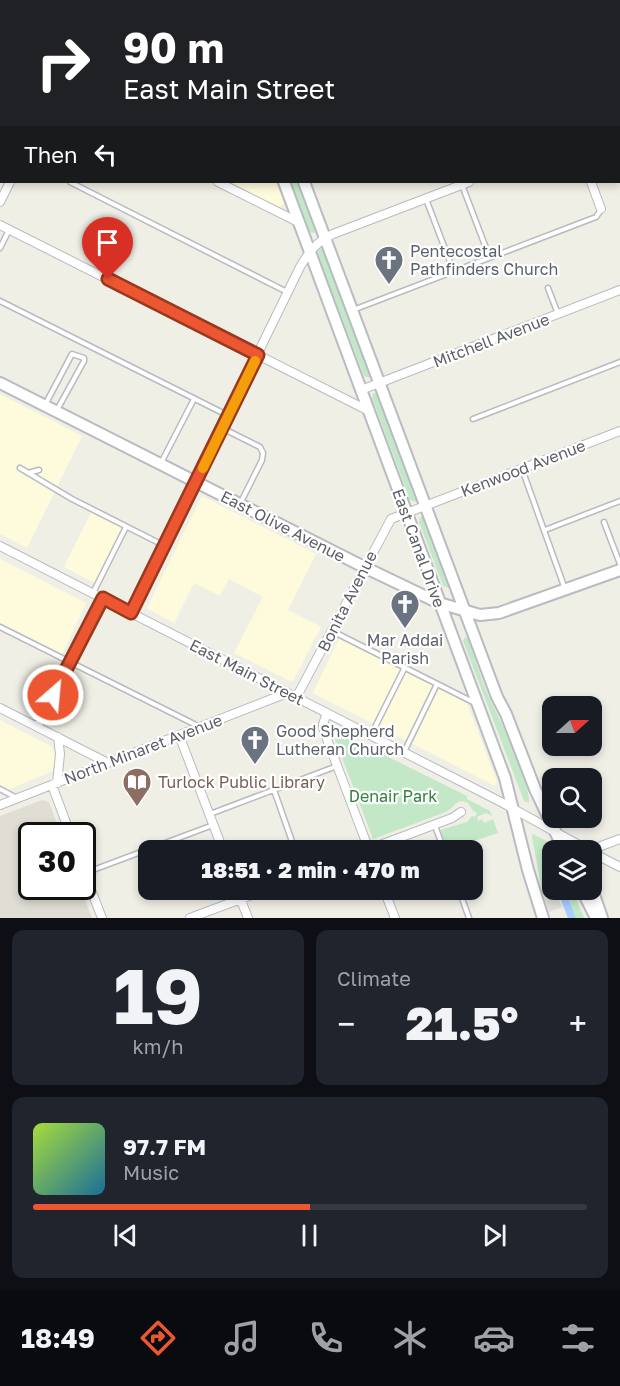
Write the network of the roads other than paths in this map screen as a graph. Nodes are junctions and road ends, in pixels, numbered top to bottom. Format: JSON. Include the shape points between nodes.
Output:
{"nodes":[{"id":1,"x":10,"y":183,"type":"edge"},
{"id":2,"x":72,"y":183,"type":"edge"},
{"id":3,"x":220,"y":183,"type":"edge"},
{"id":4,"x":284,"y":183,"type":"edge"},
{"id":5,"x":304,"y":183,"type":"edge"},
{"id":6,"x":466,"y":183,"type":"edge"},
{"id":7,"x":591,"y":183,"type":"edge"},
{"id":8,"x":426,"y":198,"type":"junction"},
{"id":9,"x":0,"y":202,"type":"edge"},
{"id":10,"x":601,"y":209,"type":"joint"},
{"id":11,"x":300,"y":223,"type":"junction"},
{"id":12,"x":0,"y":225,"type":"edge"},
{"id":13,"x":10,"y":230,"type":"junction"},
{"id":14,"x":325,"y":238,"type":"junction"},
{"id":15,"x":0,"y":248,"type":"edge"},
{"id":16,"x":486,"y":248,"type":"dead end"},
{"id":17,"x":310,"y":250,"type":"junction"},
{"id":18,"x":450,"y":262,"type":"dead end"},
{"id":19,"x":548,"y":288,"type":"dead end"},
{"id":20,"x":620,"y":290,"type":"edge"},
{"id":21,"x":288,"y":292,"type":"junction"},
{"id":22,"x":0,"y":301,"type":"edge"},
{"id":23,"x":352,"y":310,"type":"junction"},
{"id":24,"x":558,"y":314,"type":"junction"},
{"id":25,"x":258,"y":355,"type":"junction"},
{"id":26,"x":620,"y":362,"type":"edge"},
{"id":27,"x":0,"y":383,"type":"edge"},
{"id":28,"x":380,"y":383,"type":"junction"},
{"id":29,"x":361,"y":390,"type":"junction"},
{"id":30,"x":195,"y":399,"type":"junction"},
{"id":31,"x":44,"y":405,"type":"junction"},
{"id":32,"x":367,"y":410,"type":"junction"},
{"id":33,"x":56,"y":411,"type":"junction"},
{"id":34,"x":228,"y":416,"type":"junction"},
{"id":35,"x":473,"y":419,"type":"dead end"},
{"id":36,"x":222,"y":428,"type":"junction"},
{"id":37,"x":620,"y":431,"type":"edge"},
{"id":38,"x":160,"y":464,"type":"junction"},
{"id":39,"x":20,"y":468,"type":"dead end"},
{"id":40,"x":522,"y":469,"type":"junction"},
{"id":41,"x":39,"y":470,"type":"dead end"},
{"id":42,"x":27,"y":473,"type":"junction"},
{"id":43,"x":196,"y":482,"type":"junction"},
{"id":44,"x":620,"y":501,"type":"edge"},
{"id":45,"x":240,"y":504,"type":"junction"},
{"id":46,"x":425,"y":505,"type":"junction"},
{"id":47,"x":405,"y":512,"type":"junction"},
{"id":48,"x":604,"y":522,"type":"dead end"},
{"id":49,"x":126,"y":527,"type":"junction"},
{"id":50,"x":544,"y":530,"type":"junction"},
{"id":51,"x":0,"y":546,"type":"edge"},
{"id":52,"x":163,"y":546,"type":"junction"},
{"id":53,"x":620,"y":564,"type":"edge"},
{"id":54,"x":364,"y":567,"type":"junction"},
{"id":55,"x":620,"y":570,"type":"edge"},
{"id":56,"x":565,"y":591,"type":"junction"},
{"id":57,"x":93,"y":593,"type":"junction"},
{"id":58,"x":103,"y":598,"type":"junction"},
{"id":59,"x":439,"y":603,"type":"junction"},
{"id":60,"x":465,"y":611,"type":"junction"},
{"id":61,"x":131,"y":613,"type":"junction"},
{"id":62,"x":0,"y":627,"type":"edge"},
{"id":63,"x":331,"y":631,"type":"junction"},
{"id":64,"x":70,"y":662,"type":"junction"},
{"id":65,"x":405,"y":668,"type":"junction"},
{"id":66,"x":437,"y":684,"type":"junction"},
{"id":67,"x":287,"y":693,"type":"junction"},
{"id":68,"x":296,"y":698,"type":"junction"},
{"id":69,"x":477,"y":704,"type":"junction"},
{"id":70,"x":0,"y":708,"type":"edge"},
{"id":71,"x":327,"y":714,"type":"junction"},
{"id":72,"x":37,"y":727,"type":"junction"},
{"id":73,"x":200,"y":727,"type":"junction"},
{"id":74,"x":179,"y":735,"type":"junction"},
{"id":75,"x":371,"y":736,"type":"junction"},
{"id":76,"x":58,"y":737,"type":"junction"},
{"id":77,"x":404,"y":752,"type":"junction"},
{"id":78,"x":108,"y":763,"type":"junction"},
{"id":79,"x":338,"y":766,"type":"junction"},
{"id":80,"x":54,"y":784,"type":"junction"},
{"id":81,"x":0,"y":789,"type":"edge"},
{"id":82,"x":274,"y":790,"type":"junction"},
{"id":83,"x":18,"y":798,"type":"junction"},
{"id":84,"x":0,"y":805,"type":"edge"},
{"id":85,"x":513,"y":809,"type":"junction"},
{"id":86,"x":461,"y":812,"type":"dead end"},
{"id":87,"x":209,"y":814,"type":"junction"},
{"id":88,"x":66,"y":822,"type":"edge"},
{"id":89,"x":213,"y":825,"type":"junction"},
{"id":90,"x":435,"y":825,"type":"junction"},
{"id":91,"x":556,"y":834,"type":"junction"},
{"id":92,"x":620,"y":839,"type":"edge"},
{"id":93,"x":219,"y":840,"type":"edge"},
{"id":94,"x":292,"y":840,"type":"edge"},
{"id":95,"x":364,"y":840,"type":"edge"},
{"id":96,"x":395,"y":840,"type":"edge"},
{"id":97,"x":440,"y":840,"type":"edge"},
{"id":98,"x":559,"y":840,"type":"edge"},
{"id":99,"x":567,"y":840,"type":"edge"},
{"id":100,"x":602,"y":846,"type":"edge"},
{"id":101,"x":602,"y":859,"type":"edge"},
{"id":102,"x":96,"y":866,"type":"edge"},
{"id":103,"x":620,"y":867,"type":"edge"},
{"id":104,"x":95,"y":900,"type":"edge"},
{"id":105,"x":238,"y":900,"type":"edge"},
{"id":106,"x":241,"y":900,"type":"edge"},
{"id":107,"x":388,"y":900,"type":"edge"},
{"id":108,"x":463,"y":900,"type":"edge"},
{"id":109,"x":587,"y":900,"type":"edge"},
{"id":110,"x":596,"y":900,"type":"edge"},
{"id":111,"x":102,"y":918,"type":"edge"},
{"id":112,"x":190,"y":918,"type":"edge"},
{"id":113,"x":248,"y":918,"type":"edge"},
{"id":114,"x":394,"y":918,"type":"edge"},
{"id":115,"x":469,"y":918,"type":"edge"},
{"id":116,"x":543,"y":918,"type":"edge"},
{"id":117,"x":596,"y":918,"type":"edge"},
{"id":118,"x":602,"y":918,"type":"edge"}],
"edges":[{"from":1,"to":9,"type":"street"},
{"from":2,"to":21,"type":"lane"},
{"from":3,"to":11,"type":"street"},
{"from":4,"to":11,"type":"main road","name":"East Canal Drive"},
{"from":5,"to":14,"type":"main road","name":"East Canal Drive"},
{"from":6,"to":8,"type":"street"},
{"from":6,"to":16,"type":"lane"},
{"from":7,"to":10,"type":"street"},
{"from":8,"to":14,"type":"street"},
{"from":8,"to":18,"type":"lane"},
{"from":10,"to":23,"type":"lane","via":[[596,217]]},
{"from":11,"to":17,"type":"main road","name":"East Canal Drive"},
{"from":12,"to":13,"type":"street"},
{"from":13,"to":15,"type":"lane"},
{"from":13,"to":25,"type":"street"},
{"from":14,"to":17,"type":"street"},
{"from":14,"to":23,"type":"main road","name":"East Canal Drive"},
{"from":17,"to":21,"type":"street"},
{"from":17,"to":29,"type":"main road","name":"East Canal Drive"},
{"from":19,"to":24,"type":"lane"},
{"from":20,"to":24,"type":"street","name":"Mitchell Avenue"},
{"from":21,"to":25,"type":"street"},
{"from":22,"to":30,"type":"lane"},
{"from":23,"to":28,"type":"main road","name":"East Canal Drive"},
{"from":24,"to":28,"type":"street","name":"Mitchell Avenue"},
{"from":25,"to":32,"type":"street"},
{"from":25,"to":34,"type":"street"},
{"from":26,"to":35,"type":"lane"},
{"from":27,"to":31,"type":"main road","name":"East Olive Avenue"},
{"from":28,"to":29,"type":"street","name":"Mitchell Avenue"},
{"from":28,"to":46,"type":"main road","name":"East Canal Drive"},
{"from":29,"to":32,"type":"main road","name":"East Canal Drive"},
{"from":30,"to":34,"type":"lane"},
{"from":30,"to":38,"type":"lane"},
{"from":31,"to":33,"type":"main road","name":"East Olive Avenue"},
{"from":31,"to":33,"type":"lane","via":[[72,354],[84,358]]},
{"from":32,"to":47,"type":"main road","name":"East Canal Drive"},
{"from":33,"to":38,"type":"main road","name":"East Olive Avenue"},
{"from":34,"to":36,"type":"street"},
{"from":36,"to":43,"type":"street"},
{"from":36,"to":45,"type":"lane","via":[[260,447],[263,453]]},
{"from":37,"to":40,"type":"street","name":"Kenwood Avenue"},
{"from":38,"to":43,"type":"main road","name":"East Olive Avenue"},
{"from":39,"to":42,"type":"lane"},
{"from":40,"to":46,"type":"street","name":"Kenwood Avenue"},
{"from":40,"to":50,"type":"lane"},
{"from":41,"to":42,"type":"lane"},
{"from":42,"to":49,"type":"lane"},
{"from":43,"to":45,"type":"main road","name":"East Olive Avenue"},
{"from":43,"to":52,"type":"street"},
{"from":44,"to":50,"type":"lane"},
{"from":45,"to":54,"type":"main road","name":"East Olive Avenue"},
{"from":46,"to":47,"type":"street","name":"Kenwood Avenue"},
{"from":46,"to":60,"type":"main road","name":"East Canal Drive"},
{"from":47,"to":54,"type":"street","name":"Bonita Avenue","via":[[388,522]]},
{"from":47,"to":59,"type":"main road","name":"East Canal Drive"},
{"from":48,"to":53,"type":"lane"},
{"from":49,"to":52,"type":"lane"},
{"from":49,"to":57,"type":"lane"},
{"from":50,"to":56,"type":"lane"},
{"from":51,"to":57,"type":"street","name":"East Main Street"},
{"from":52,"to":61,"type":"street"},
{"from":54,"to":59,"type":"main road","name":"East Olive Avenue"},
{"from":54,"to":63,"type":"street","name":"Bonita Avenue"},
{"from":55,"to":56,"type":"main road","name":"East Olive Avenue"},
{"from":56,"to":60,"type":"main road","name":"East Olive Avenue","via":[[494,614]]},
{"from":57,"to":58,"type":"street","name":"East Main Street"},
{"from":58,"to":61,"type":"street","name":"East Main Street"},
{"from":58,"to":64,"type":"street"},
{"from":59,"to":60,"type":"main road","name":"East Olive Avenue"},
{"from":59,"to":69,"type":"main road","name":"East Canal Drive"},
{"from":60,"to":91,"type":"main road","name":"East Canal Drive"},
{"from":61,"to":67,"type":"street","name":"East Main Street"},
{"from":62,"to":64,"type":"lane"},
{"from":63,"to":65,"type":"lane"},
{"from":63,"to":68,"type":"street","name":"Bonita Avenue"},
{"from":64,"to":72,"type":"street"},
{"from":64,"to":73,"type":"lane"},
{"from":65,"to":66,"type":"lane"},
{"from":65,"to":75,"type":"lane"},
{"from":66,"to":69,"type":"lane"},
{"from":66,"to":77,"type":"lane"},
{"from":67,"to":68,"type":"street","name":"East Main Street"},
{"from":67,"to":73,"type":"street","name":"North Minaret Avenue"},
{"from":68,"to":71,"type":"street","name":"East Main Street"},
{"from":69,"to":85,"type":"main road","name":"East Canal Drive"},
{"from":70,"to":72,"type":"street"},
{"from":71,"to":75,"type":"street","name":"East Main Street"},
{"from":71,"to":79,"type":"street","via":[[323,728]]},
{"from":72,"to":76,"type":"street"},
{"from":73,"to":74,"type":"street","name":"North Minaret Avenue"},
{"from":74,"to":78,"type":"street","name":"North Minaret Avenue"},
{"from":74,"to":87,"type":"street"},
{"from":75,"to":77,"type":"street","name":"East Main Street"},
{"from":76,"to":78,"type":"street"},
{"from":76,"to":80,"type":"street","via":[[60,754]]},
{"from":77,"to":85,"type":"street","name":"East Main Street"},
{"from":78,"to":80,"type":"street","name":"North Minaret Avenue"},
{"from":79,"to":82,"type":"lane"},
{"from":79,"to":95,"type":"street"},
{"from":80,"to":83,"type":"street","name":"North Minaret Avenue"},
{"from":80,"to":88,"type":"street"},
{"from":81,"to":83,"type":"lane"},
{"from":82,"to":87,"type":"lane"},
{"from":82,"to":94,"type":"lane"},
{"from":83,"to":84,"type":"street","name":"North Minaret Avenue"},
{"from":85,"to":91,"type":"street","name":"East Main Street"},
{"from":85,"to":116,"type":"main road","name":"East Canal Drive"},
{"from":86,"to":90,"type":"street"},
{"from":87,"to":89,"type":"street"},
{"from":89,"to":93,"type":"street"},
{"from":89,"to":102,"type":"lane"},
{"from":90,"to":96,"type":"street"},
{"from":90,"to":97,"type":"lane"},
{"from":91,"to":98,"type":"main road","name":"East Canal Drive"},
{"from":91,"to":99,"type":"street","name":"East Main Street"},
{"from":92,"to":100,"type":"street"},
{"from":101,"to":103,"type":"street","name":"East Main Street"},
{"from":104,"to":111,"type":"street"},
{"from":105,"to":112,"type":"street"},
{"from":106,"to":113,"type":"street"},
{"from":107,"to":114,"type":"street"},
{"from":108,"to":115,"type":"lane"},
{"from":109,"to":117,"type":"main road"},
{"from":110,"to":118,"type":"main road"}]}
